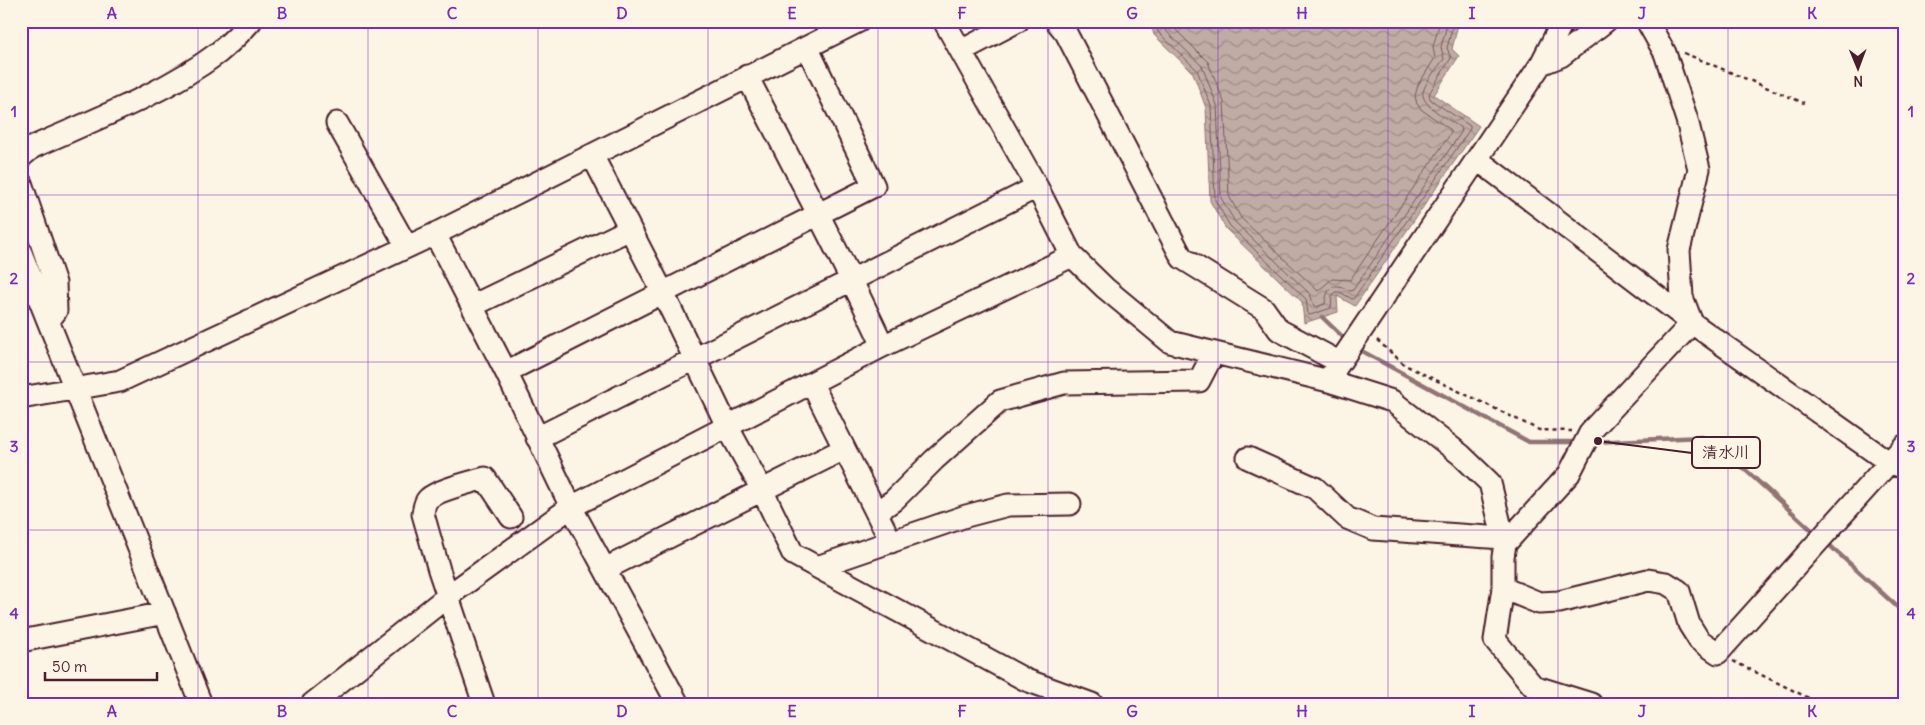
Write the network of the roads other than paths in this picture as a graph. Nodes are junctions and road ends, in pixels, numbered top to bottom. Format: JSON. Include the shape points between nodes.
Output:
{"nodes":[{"id":1,"x":251,"y":21,"type":"edge"},
{"id":2,"x":859,"y":21,"type":"edge"},
{"id":3,"x":944,"y":21,"type":"edge"},
{"id":4,"x":1018,"y":21,"type":"edge"},
{"id":5,"x":1056,"y":21,"type":"edge"},
{"id":6,"x":1563,"y":21,"type":"edge"},
{"id":7,"x":1606,"y":21,"type":"edge"},
{"id":8,"x":1647,"y":21,"type":"edge"},
{"id":9,"x":807,"y":47,"type":"junction"},
{"id":10,"x":961,"y":51,"type":"junction"},
{"id":11,"x":1542,"y":64,"type":"junction"},
{"id":12,"x":747,"y":76,"type":"junction"},
{"id":13,"x":336,"y":123,"type":"dead end"},
{"id":14,"x":592,"y":155,"type":"junction"},
{"id":15,"x":21,"y":157,"type":"edge"},
{"id":16,"x":1478,"y":160,"type":"junction"},
{"id":17,"x":21,"y":183,"type":"edge"},
{"id":18,"x":1036,"y":187,"type":"junction"},
{"id":19,"x":817,"y":215,"type":"junction"},
{"id":20,"x":630,"y":229,"type":"junction"},
{"id":21,"x":435,"y":234,"type":"junction"},
{"id":22,"x":407,"y":247,"type":"junction"},
{"id":23,"x":21,"y":253,"type":"edge"},
{"id":24,"x":1072,"y":256,"type":"junction"},
{"id":25,"x":853,"y":280,"type":"junction"},
{"id":26,"x":663,"y":293,"type":"junction"},
{"id":27,"x":472,"y":306,"type":"junction"},
{"id":28,"x":50,"y":320,"type":"junction"},
{"id":29,"x":1692,"y":323,"type":"junction"},
{"id":30,"x":883,"y":346,"type":"junction"},
{"id":31,"x":1213,"y":354,"type":"junction"},
{"id":32,"x":1342,"y":358,"type":"junction"},
{"id":33,"x":695,"y":360,"type":"junction"},
{"id":34,"x":506,"y":372,"type":"junction"},
{"id":35,"x":1328,"y":381,"type":"junction"},
{"id":36,"x":812,"y":384,"type":"junction"},
{"id":37,"x":75,"y":388,"type":"junction"},
{"id":38,"x":21,"y":398,"type":"edge"},
{"id":39,"x":727,"y":426,"type":"junction"},
{"id":40,"x":537,"y":438,"type":"junction"},
{"id":41,"x":1904,"y":446,"type":"edge"},
{"id":42,"x":844,"y":449,"type":"junction"},
{"id":43,"x":1248,"y":458,"type":"dead end"},
{"id":44,"x":1897,"y":465,"type":"edge"},
{"id":45,"x":762,"y":490,"type":"junction"},
{"id":46,"x":1070,"y":504,"type":"dead end"},
{"id":47,"x":571,"y":507,"type":"junction"},
{"id":48,"x":877,"y":512,"type":"junction"},
{"id":49,"x":511,"y":517,"type":"dead end"},
{"id":50,"x":1504,"y":541,"type":"junction"},
{"id":51,"x":891,"y":542,"type":"junction"},
{"id":52,"x":817,"y":567,"type":"junction"},
{"id":53,"x":605,"y":569,"type":"junction"},
{"id":54,"x":1503,"y":588,"type":"junction"},
{"id":55,"x":448,"y":596,"type":"junction"},
{"id":56,"x":165,"y":613,"type":"junction"},
{"id":57,"x":21,"y":641,"type":"edge"},
{"id":58,"x":201,"y":704,"type":"edge"},
{"id":59,"x":312,"y":704,"type":"edge"},
{"id":60,"x":484,"y":704,"type":"edge"},
{"id":61,"x":678,"y":704,"type":"edge"},
{"id":62,"x":1092,"y":704,"type":"edge"},
{"id":63,"x":1591,"y":704,"type":"edge"}],
"edges":[{"from":1,"to":15,"type":"street","via":[[219,52],[193,70],[33,147]]},
{"from":2,"to":9,"type":"street"},
{"from":3,"to":10,"type":"street"},
{"from":4,"to":10,"type":"street"},
{"from":5,"to":32,"type":"street","via":[[1066,33],[1182,258],[1264,308],[1279,330]]},
{"from":6,"to":11,"type":"street"},
{"from":7,"to":11,"type":"street","via":[[1561,56]]},
{"from":8,"to":29,"type":"street","via":[[1665,53],[1699,169],[1679,250],[1682,297]]},
{"from":9,"to":12,"type":"street"},
{"from":9,"to":19,"type":"street","via":[[874,186]]},
{"from":10,"to":18,"type":"street"},
{"from":11,"to":16,"type":"street"},
{"from":12,"to":14,"type":"street"},
{"from":12,"to":19,"type":"street"},
{"from":13,"to":22,"type":"street"},
{"from":14,"to":20,"type":"street"},
{"from":14,"to":21,"type":"street"},
{"from":16,"to":29,"type":"street"},
{"from":16,"to":32,"type":"street"},
{"from":17,"to":28,"type":"street","via":[[55,283],[56,311]]},
{"from":18,"to":24,"type":"street"},
{"from":18,"to":25,"type":"street"},
{"from":19,"to":25,"type":"street"},
{"from":19,"to":26,"type":"street"},
{"from":20,"to":26,"type":"street"},
{"from":20,"to":27,"type":"street"},
{"from":21,"to":22,"type":"street"},
{"from":21,"to":27,"type":"street"},
{"from":22,"to":37,"type":"street","via":[[120,381]]},
{"from":23,"to":28,"type":"street"},
{"from":24,"to":30,"type":"street"},
{"from":24,"to":31,"type":"street","via":[[1170,342]]},
{"from":25,"to":30,"type":"street"},
{"from":25,"to":33,"type":"street"},
{"from":26,"to":33,"type":"street"},
{"from":26,"to":34,"type":"street"},
{"from":27,"to":34,"type":"street"},
{"from":28,"to":37,"type":"street"},
{"from":29,"to":44,"type":"street"},
{"from":29,"to":50,"type":"street","via":[[1588,438],[1569,474]]},
{"from":30,"to":36,"type":"street"},
{"from":31,"to":35,"type":"street"},
{"from":31,"to":48,"type":"street","via":[[1198,381],[1064,383],[1000,401]]},
{"from":32,"to":35,"type":"street"},
{"from":33,"to":39,"type":"street"},
{"from":33,"to":40,"type":"street"},
{"from":34,"to":40,"type":"street"},
{"from":35,"to":50,"type":"street","via":[[1392,402],[1461,454],[1490,483]]},
{"from":36,"to":39,"type":"street"},
{"from":36,"to":42,"type":"street"},
{"from":37,"to":38,"type":"street"},
{"from":37,"to":56,"type":"street"},
{"from":39,"to":45,"type":"street"},
{"from":39,"to":47,"type":"street"},
{"from":40,"to":47,"type":"street"},
{"from":41,"to":44,"type":"street"},
{"from":42,"to":45,"type":"street"},
{"from":42,"to":48,"type":"street"},
{"from":43,"to":50,"type":"street","via":[[1314,488],[1347,518],[1373,529]]},
{"from":44,"to":54,"type":"street","via":[[1821,540],[1718,653],[1699,640],[1689,624],[1679,591],[1666,583],[1648,580],[1559,602],[1539,603]]},
{"from":45,"to":52,"type":"street","via":[[793,554]]},
{"from":45,"to":53,"type":"street"},
{"from":46,"to":51,"type":"street","via":[[1008,505]]},
{"from":47,"to":53,"type":"street"},
{"from":47,"to":55,"type":"street"},
{"from":48,"to":51,"type":"street"},
{"from":49,"to":55,"type":"street","via":[[485,478],[428,499],[423,514]]},
{"from":50,"to":54,"type":"street"},
{"from":51,"to":52,"type":"street"},
{"from":52,"to":62,"type":"street","via":[[1026,680]]},
{"from":53,"to":61,"type":"street"},
{"from":54,"to":63,"type":"street","via":[[1495,640],[1533,686]]},
{"from":55,"to":59,"type":"street"},
{"from":55,"to":60,"type":"street"},
{"from":56,"to":57,"type":"street"},
{"from":56,"to":58,"type":"street"}]}
